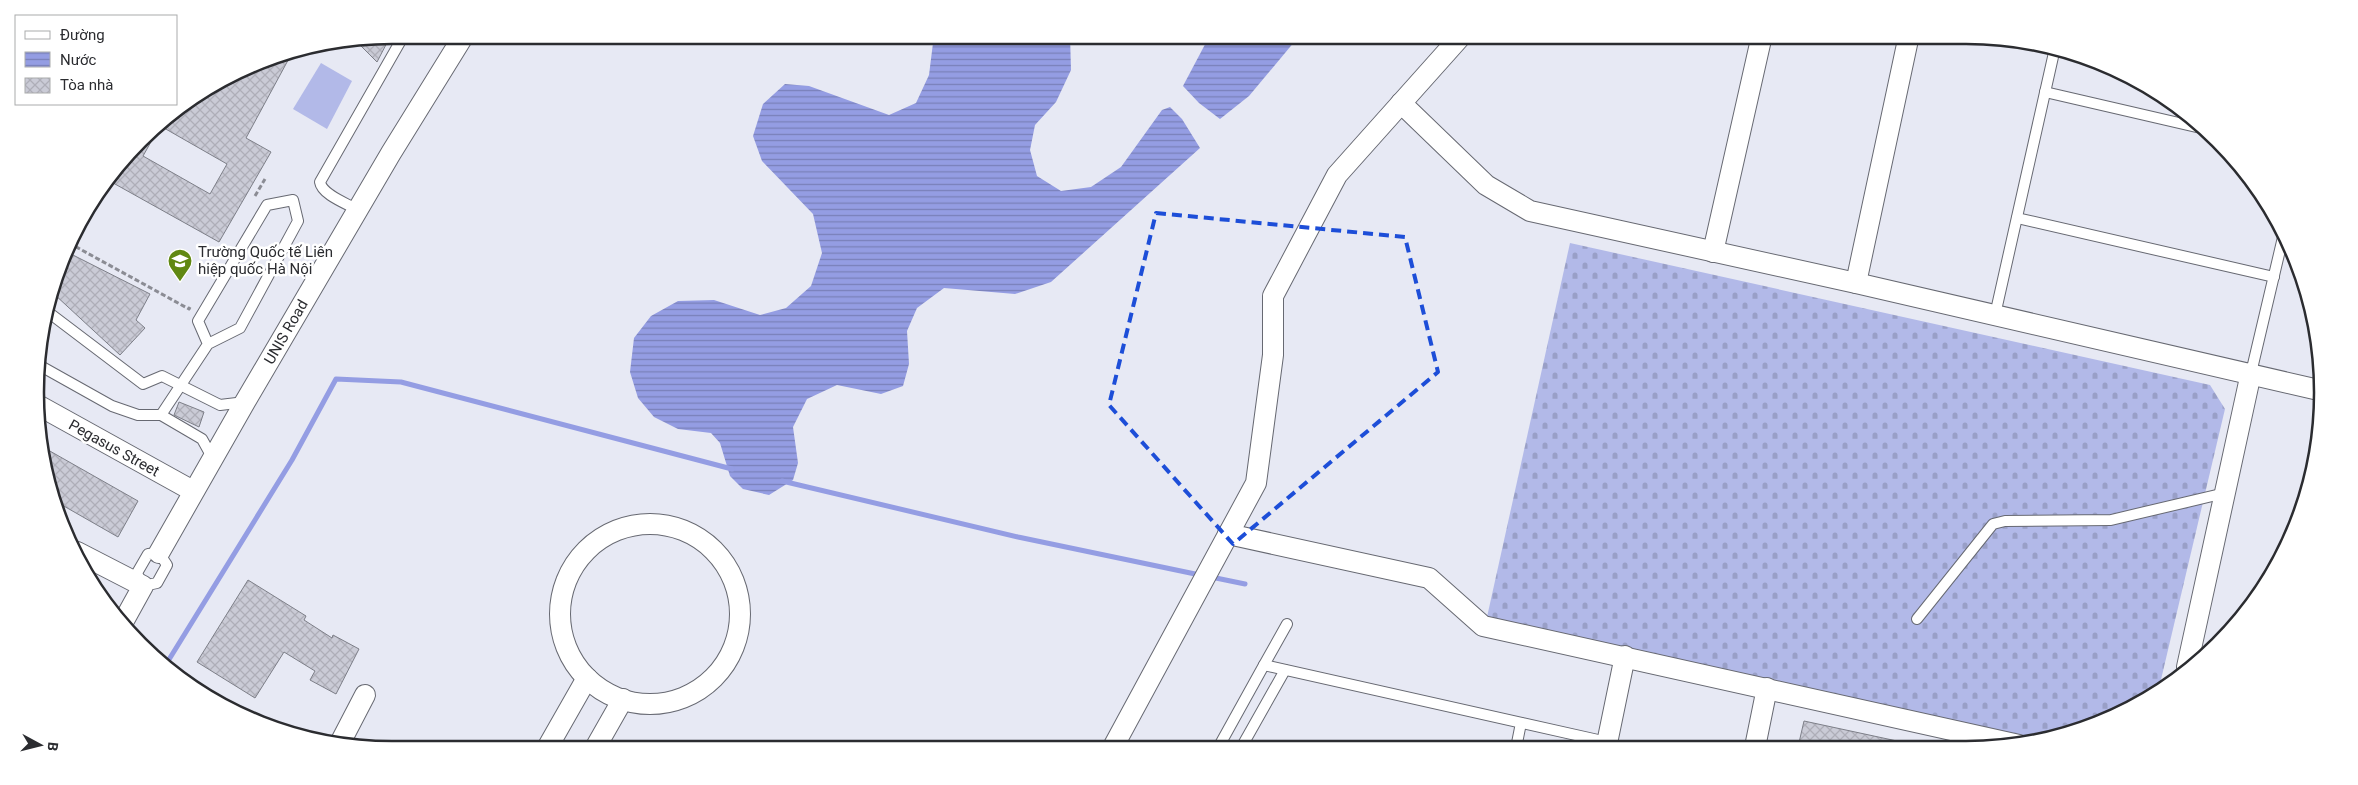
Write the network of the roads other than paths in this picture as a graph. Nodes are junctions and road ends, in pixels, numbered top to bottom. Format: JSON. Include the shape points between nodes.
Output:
{"nodes":[{"id":1,"x":399,"y":44,"type":"edge"},
{"id":2,"x":459,"y":44,"type":"edge"},
{"id":3,"x":1454,"y":44,"type":"edge"},
{"id":4,"x":1760,"y":44,"type":"edge"},
{"id":5,"x":1907,"y":44,"type":"edge"},
{"id":6,"x":2053,"y":55,"type":"edge"},
{"id":7,"x":2045,"y":92,"type":"junction"},
{"id":8,"x":1401,"y":103,"type":"junction"},
{"id":9,"x":2189,"y":125,"type":"edge"},
{"id":10,"x":358,"y":210,"type":"junction"},
{"id":11,"x":2017,"y":218,"type":"junction"},
{"id":12,"x":2281,"y":245,"type":"edge"},
{"id":13,"x":1713,"y":252,"type":"junction"},
{"id":14,"x":2274,"y":277,"type":"junction"},
{"id":15,"x":1856,"y":283,"type":"junction"},
{"id":16,"x":52,"y":315,"type":"edge"},
{"id":17,"x":1995,"y":315,"type":"junction"},
{"id":18,"x":208,"y":344,"type":"junction"},
{"id":19,"x":44,"y":368,"type":"edge"},
{"id":20,"x":2250,"y":373,"type":"junction"},
{"id":21,"x":180,"y":384,"type":"junction"},
{"id":22,"x":2314,"y":389,"type":"edge"},
{"id":23,"x":245,"y":402,"type":"junction"},
{"id":24,"x":44,"y":408,"type":"edge"},
{"id":25,"x":161,"y":415,"type":"junction"},
{"id":26,"x":212,"y":457,"type":"junction"},
{"id":27,"x":193,"y":491,"type":"junction"},
{"id":28,"x":2225,"y":494,"type":"junction"},
{"id":29,"x":1228,"y":534,"type":"junction"},
{"id":30,"x":159,"y":553,"type":"junction"},
{"id":31,"x":84,"y":555,"type":"edge"},
{"id":32,"x":143,"y":586,"type":"junction"},
{"id":33,"x":126,"y":617,"type":"edge"},
{"id":34,"x":1917,"y":619,"type":"dead end"},
{"id":35,"x":1287,"y":624,"type":"dead end"},
{"id":36,"x":1625,"y":656,"type":"junction"},
{"id":37,"x":2190,"y":659,"type":"edge"},
{"id":38,"x":1264,"y":666,"type":"junction"},
{"id":39,"x":1285,"y":670,"type":"junction"},
{"id":40,"x":587,"y":678,"type":"junction"},
{"id":41,"x":1767,"y":688,"type":"junction"},
{"id":42,"x":365,"y":695,"type":"dead end"},
{"id":43,"x":623,"y":699,"type":"junction"},
{"id":44,"x":1521,"y":723,"type":"junction"},
{"id":45,"x":343,"y":737,"type":"edge"},
{"id":46,"x":1996,"y":740,"type":"edge"},
{"id":47,"x":551,"y":741,"type":"edge"},
{"id":48,"x":599,"y":741,"type":"edge"},
{"id":49,"x":1116,"y":741,"type":"edge"},
{"id":50,"x":1222,"y":741,"type":"edge"},
{"id":51,"x":1245,"y":741,"type":"edge"},
{"id":52,"x":1517,"y":741,"type":"edge"},
{"id":53,"x":1591,"y":741,"type":"edge"},
{"id":54,"x":1607,"y":741,"type":"edge"},
{"id":55,"x":1756,"y":741,"type":"edge"}],
"edges":[{"from":1,"to":10,"type":"lane","via":[[320,182],[326,191]]},
{"from":2,"to":10,"type":"street","name":"UNIS Road"},
{"from":3,"to":8,"type":"street"},
{"from":4,"to":13,"type":"street"},
{"from":5,"to":15,"type":"street"},
{"from":6,"to":7,"type":"lane"},
{"from":7,"to":9,"type":"lane"},
{"from":7,"to":11,"type":"lane"},
{"from":8,"to":13,"type":"street","via":[[1486,185],[1530,212]]},
{"from":8,"to":29,"type":"street","via":[[1337,176],[1273,296],[1273,355],[1256,483]]},
{"from":10,"to":23,"type":"street","name":"UNIS Road"},
{"from":11,"to":14,"type":"lane"},
{"from":11,"to":17,"type":"lane"},
{"from":12,"to":14,"type":"lane"},
{"from":13,"to":15,"type":"street"},
{"from":14,"to":20,"type":"lane"},
{"from":15,"to":17,"type":"street"},
{"from":16,"to":21,"type":"lane","via":[[142,384],[162,376]]},
{"from":17,"to":20,"type":"street"},
{"from":18,"to":18,"type":"lane","via":[[240,328],[298,221],[293,200],[267,205],[208,304],[198,321]]},
{"from":18,"to":21,"type":"lane"},
{"from":19,"to":25,"type":"lane","via":[[112,406],[138,415]]},
{"from":20,"to":22,"type":"street"},
{"from":20,"to":28,"type":"street"},
{"from":21,"to":23,"type":"lane","via":[[220,405]]},
{"from":21,"to":25,"type":"lane"},
{"from":23,"to":26,"type":"street","name":"UNIS Road"},
{"from":24,"to":27,"type":"street","name":"Pegasus Street"},
{"from":25,"to":26,"type":"lane","via":[[202,439]]},
{"from":26,"to":27,"type":"street","name":"UNIS Road"},
{"from":27,"to":30,"type":"street","name":"UNIS Road"},
{"from":28,"to":34,"type":"lane","via":[[2111,520],[2005,521],[1993,524]]},
{"from":28,"to":37,"type":"street"},
{"from":29,"to":36,"type":"street","via":[[1429,578],[1482,626]]},
{"from":29,"to":49,"type":"street"},
{"from":30,"to":32,"type":"lane","name":"UNIS Road","via":[[148,554],[137,573]]},
{"from":30,"to":32,"type":"lane","via":[[167,565],[157,583]]},
{"from":31,"to":32,"type":"street"},
{"from":32,"to":33,"type":"street"},
{"from":35,"to":38,"type":"lane"},
{"from":36,"to":41,"type":"street"},
{"from":36,"to":54,"type":"street"},
{"from":38,"to":39,"type":"lane"},
{"from":38,"to":50,"type":"lane"},
{"from":39,"to":44,"type":"lane"},
{"from":39,"to":51,"type":"lane"},
{"from":40,"to":43,"type":"street","via":[[604,692]]},
{"from":40,"to":43,"type":"street","via":[[567,650],[560,623],[561,594],[572,568],[590,546],[614,530],[642,524],[670,526],[699,538],[721,559],[736,586],[740,617],[734,647],[717,674],[693,693],[664,704],[633,703]]},
{"from":40,"to":47,"type":"street"},
{"from":41,"to":46,"type":"street"},
{"from":41,"to":55,"type":"street"},
{"from":42,"to":45,"type":"street"},
{"from":43,"to":48,"type":"street"},
{"from":44,"to":52,"type":"lane"},
{"from":44,"to":53,"type":"lane"}]}
